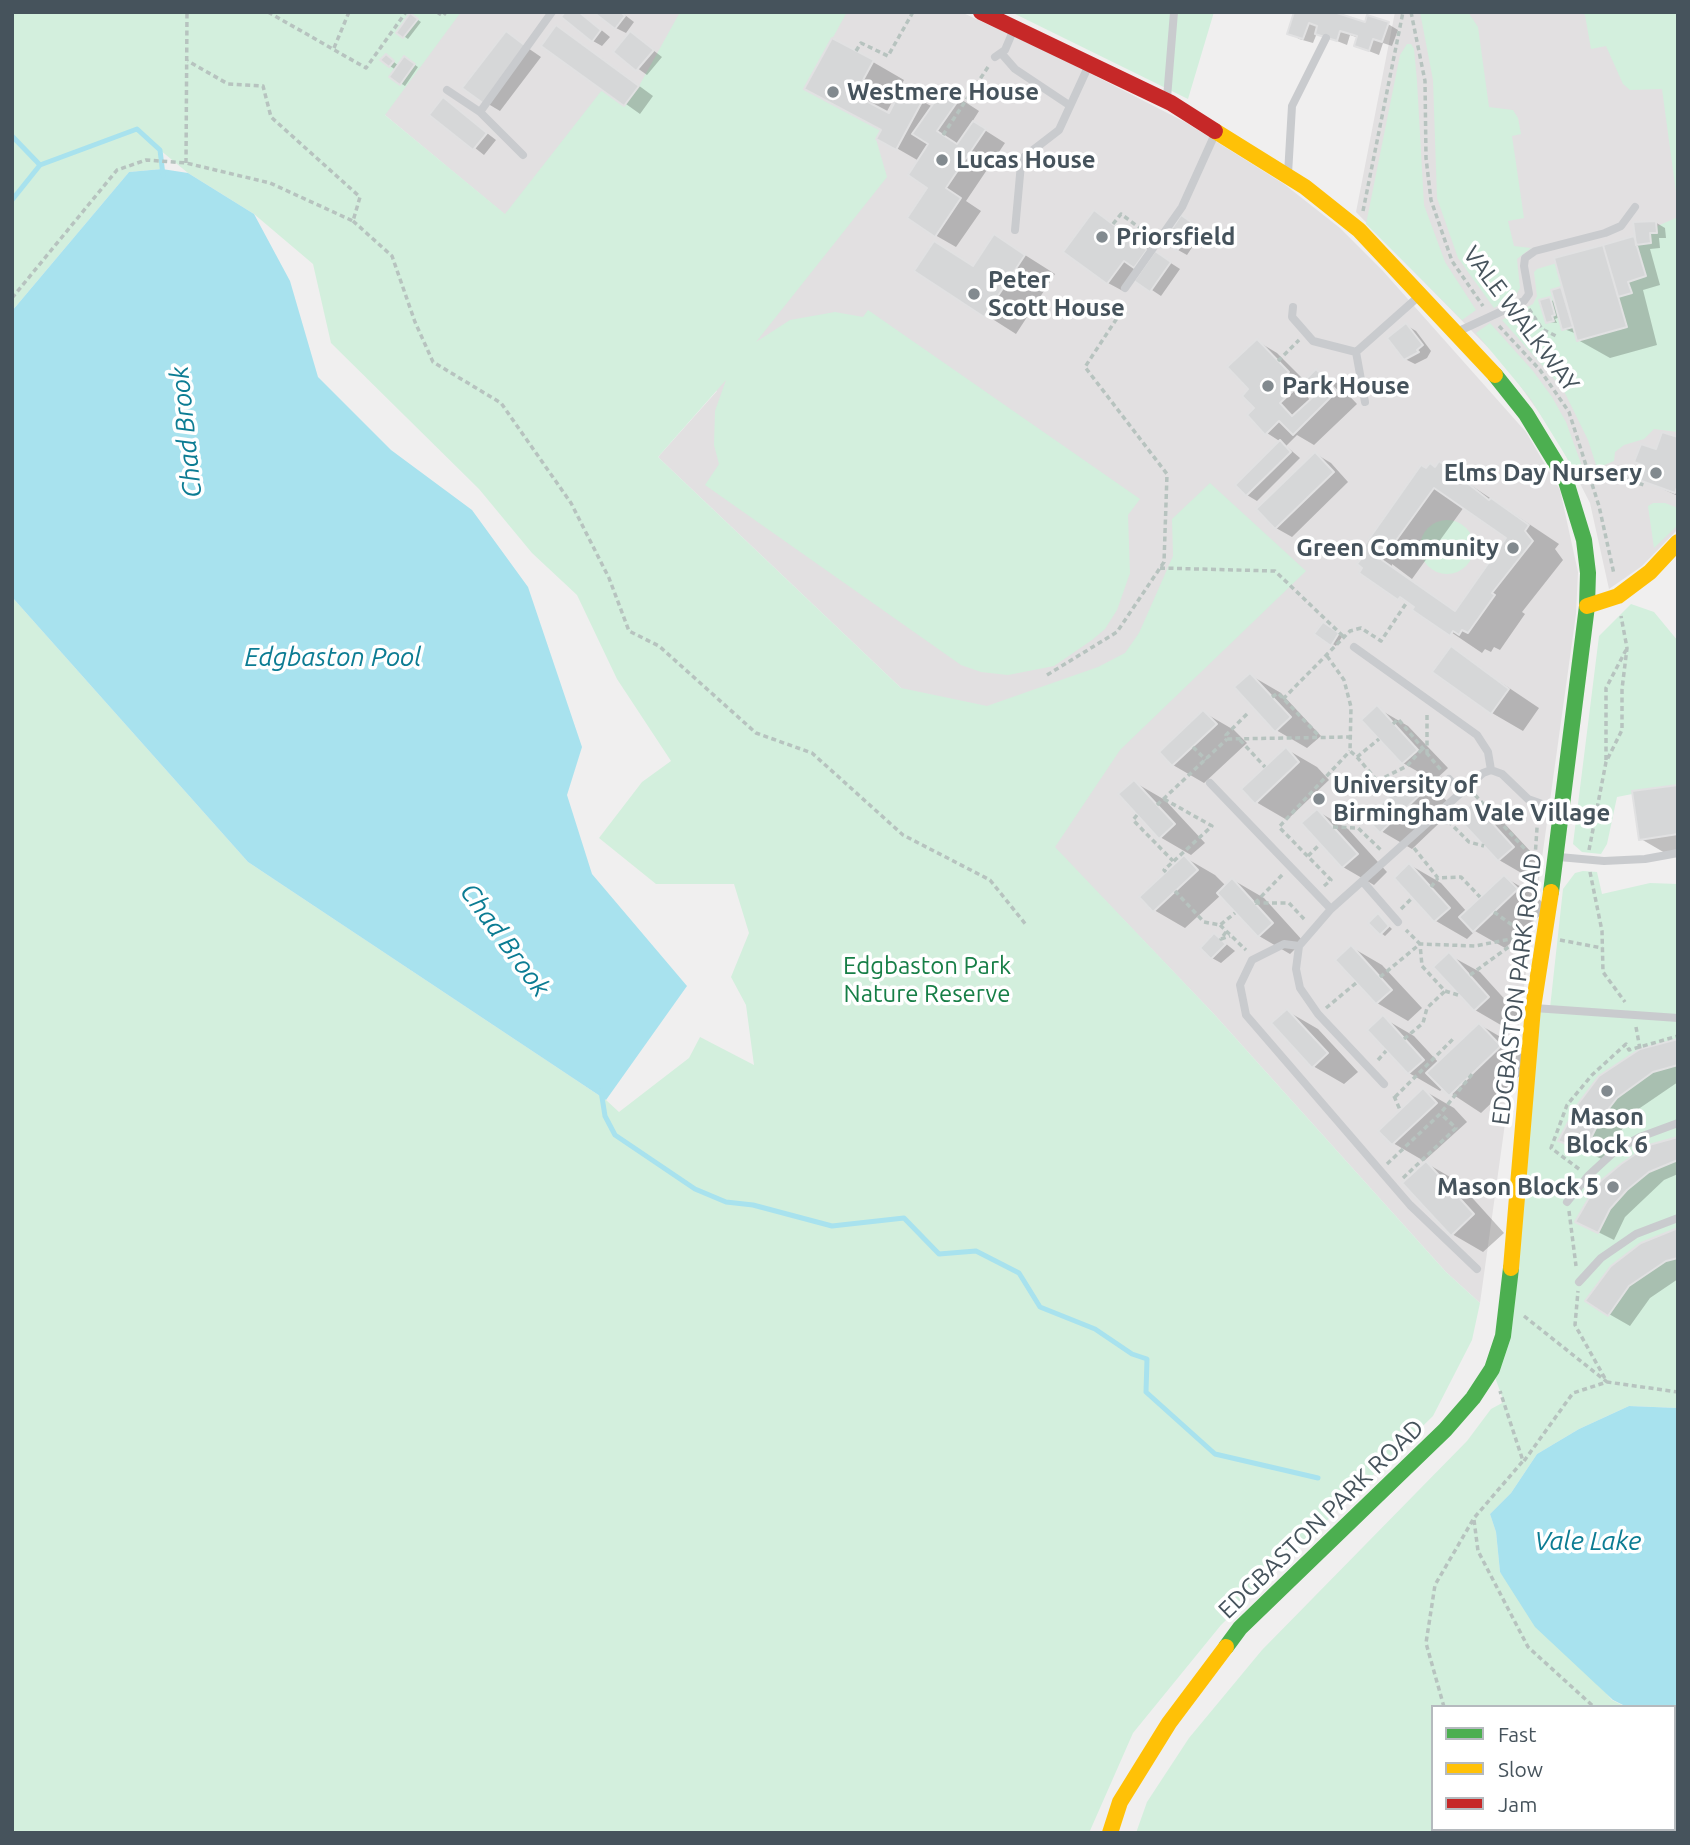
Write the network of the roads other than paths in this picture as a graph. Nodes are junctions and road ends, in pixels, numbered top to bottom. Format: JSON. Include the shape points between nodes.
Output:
{"nodes":[{"id":1,"x":552,"y":12,"type":"edge"},
{"id":2,"x":981,"y":12,"type":"edge"},
{"id":3,"x":1174,"y":12,"type":"edge"},
{"id":4,"x":1014,"y":28,"type":"junction"},
{"id":5,"x":1326,"y":38,"type":"dead end"},
{"id":6,"x":1089,"y":64,"type":"junction"},
{"id":7,"x":447,"y":90,"type":"dead end"},
{"id":8,"x":1166,"y":101,"type":"junction"},
{"id":9,"x":1069,"y":105,"type":"junction"},
{"id":10,"x":480,"y":112,"type":"junction"},
{"id":11,"x":1216,"y":132,"type":"junction"},
{"id":12,"x":523,"y":155,"type":"dead end"},
{"id":13,"x":1288,"y":177,"type":"junction"},
{"id":14,"x":1635,"y":207,"type":"dead end"},
{"id":15,"x":1015,"y":230,"type":"dead end"},
{"id":16,"x":1125,"y":288,"type":"road end"},
{"id":17,"x":1420,"y":295,"type":"junction"},
{"id":18,"x":1293,"y":307,"type":"dead end"},
{"id":19,"x":1456,"y":332,"type":"junction"},
{"id":20,"x":1356,"y":352,"type":"junction"},
{"id":21,"x":1365,"y":402,"type":"dead end"},
{"id":22,"x":1678,"y":542,"type":"edge"},
{"id":23,"x":1587,"y":606,"type":"junction"},
{"id":24,"x":1354,"y":647,"type":"road end"},
{"id":25,"x":1491,"y":770,"type":"junction"},
{"id":26,"x":1450,"y":779,"type":"road end"},
{"id":27,"x":1210,"y":783,"type":"dead end"},
{"id":28,"x":1463,"y":788,"type":"junction"},
{"id":29,"x":1561,"y":811,"type":"junction"},
{"id":30,"x":1678,"y":853,"type":"edge"},
{"id":31,"x":1556,"y":857,"type":"junction"},
{"id":32,"x":1364,"y":883,"type":"junction"},
{"id":33,"x":1331,"y":909,"type":"junction"},
{"id":34,"x":1398,"y":922,"type":"road end"},
{"id":35,"x":1299,"y":946,"type":"junction"},
{"id":36,"x":1534,"y":1008,"type":"junction"},
{"id":37,"x":1678,"y":1018,"type":"edge"},
{"id":38,"x":1384,"y":1084,"type":"road end"},
{"id":39,"x":1678,"y":1124,"type":"edge"},
{"id":40,"x":1567,"y":1202,"type":"road end"},
{"id":41,"x":1678,"y":1218,"type":"edge"},
{"id":42,"x":1477,"y":1269,"type":"dead end"},
{"id":43,"x":1579,"y":1282,"type":"road end"},
{"id":44,"x":1110,"y":1833,"type":"edge"}],
"edges":[{"from":1,"to":10,"type":"lane"},
{"from":2,"to":4,"type":"street","name":"EDGBASTON PARK ROAD"},
{"from":3,"to":8,"type":"lane"},
{"from":4,"to":6,"type":"street","name":"EDGBASTON PARK ROAD"},
{"from":4,"to":9,"type":"lane","via":[[998,55]]},
{"from":5,"to":13,"type":"lane","via":[[1292,106]]},
{"from":6,"to":8,"type":"street","name":"EDGBASTON PARK ROAD"},
{"from":6,"to":9,"type":"lane"},
{"from":7,"to":10,"type":"lane"},
{"from":8,"to":11,"type":"street","name":"EDGBASTON PARK ROAD"},
{"from":9,"to":15,"type":"lane","via":[[1059,130],[1024,157]]},
{"from":10,"to":12,"type":"lane"},
{"from":11,"to":13,"type":"street","name":"EDGBASTON PARK ROAD"},
{"from":11,"to":16,"type":"lane","via":[[1182,207]]},
{"from":13,"to":17,"type":"street","name":"EDGBASTON PARK ROAD","via":[[1359,230]]},
{"from":14,"to":19,"type":"lane","via":[[1621,226],[1535,251],[1525,258],[1529,294],[1524,301]]},
{"from":17,"to":19,"type":"street","name":"EDGBASTON PARK ROAD"},
{"from":17,"to":20,"type":"lane"},
{"from":18,"to":20,"type":"lane","via":[[1292,317],[1313,341]]},
{"from":19,"to":23,"type":"street","name":"EDGBASTON PARK ROAD","via":[[1526,414],[1565,478],[1584,540]]},
{"from":20,"to":21,"type":"lane"},
{"from":22,"to":23,"type":"street","via":[[1650,572],[1618,596]]},
{"from":23,"to":29,"type":"street","name":"EDGBASTON PARK ROAD"},
{"from":24,"to":25,"type":"lane","via":[[1477,735],[1488,752]]},
{"from":25,"to":28,"type":"lane"},
{"from":25,"to":29,"type":"lane","via":[[1502,774],[1528,799]]},
{"from":26,"to":28,"type":"lane"},
{"from":27,"to":33,"type":"lane"},
{"from":28,"to":32,"type":"lane"},
{"from":29,"to":31,"type":"street","name":"EDGBASTON PARK ROAD"},
{"from":30,"to":31,"type":"lane","via":[[1645,859]]},
{"from":31,"to":36,"type":"street","name":"EDGBASTON PARK ROAD","via":[[1532,936]]},
{"from":32,"to":33,"type":"lane"},
{"from":32,"to":34,"type":"lane"},
{"from":33,"to":35,"type":"lane"},
{"from":35,"to":38,"type":"lane","via":[[1296,969],[1300,988],[1318,1014]]},
{"from":35,"to":42,"type":"lane","via":[[1284,944],[1254,958],[1240,985],[1246,1015],[1394,1187]]},
{"from":36,"to":37,"type":"lane"},
{"from":36,"to":44,"type":"street","name":"EDGBASTON PARK ROAD","via":[[1508,1304],[1492,1368],[1445,1430],[1240,1628],[1169,1723],[1119,1802]]},
{"from":39,"to":40,"type":"lane","via":[[1640,1136],[1615,1151]]},
{"from":41,"to":43,"type":"lane","via":[[1636,1234],[1601,1258]]}]}
